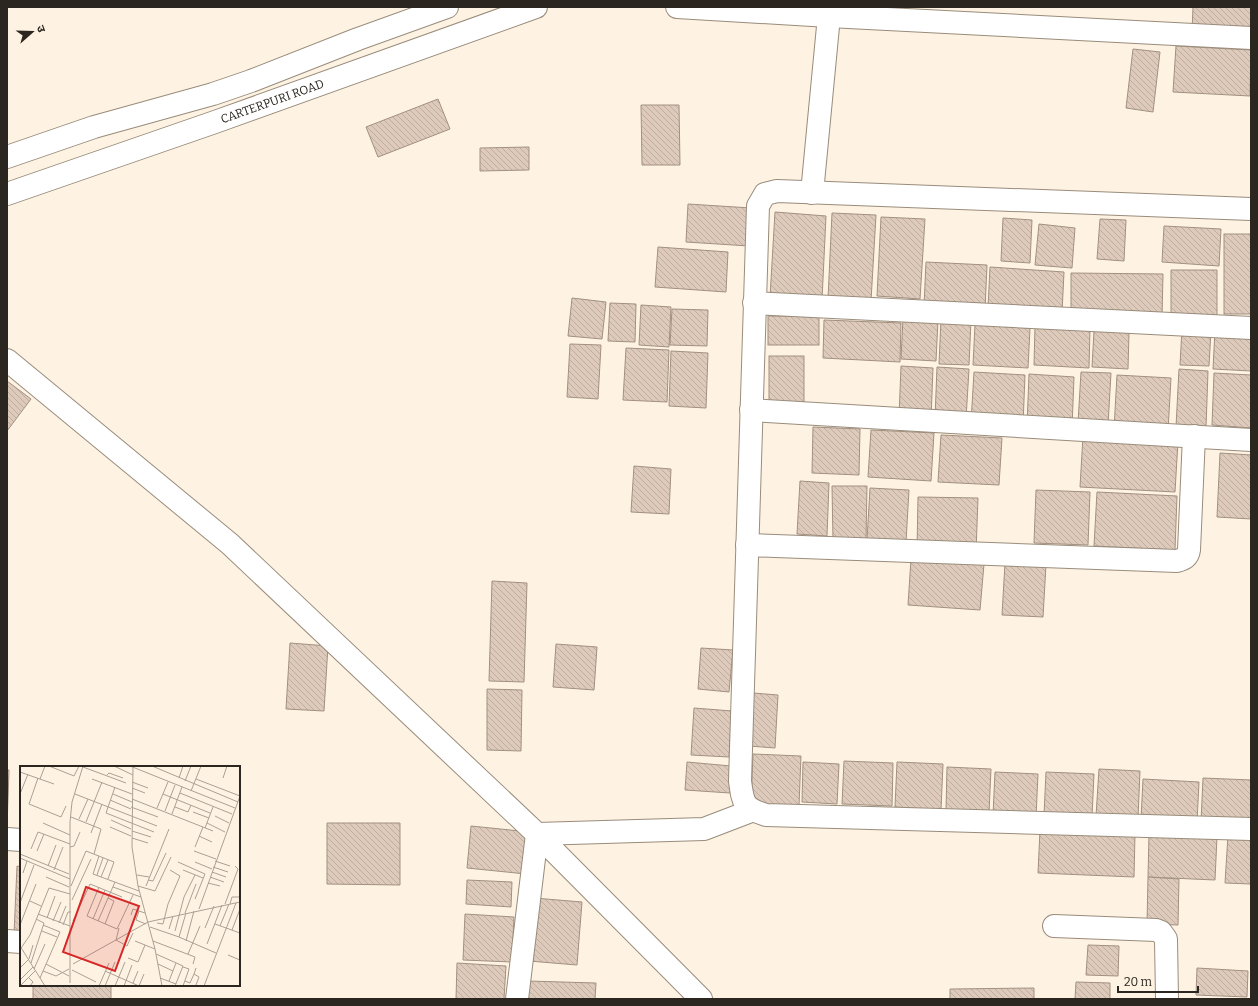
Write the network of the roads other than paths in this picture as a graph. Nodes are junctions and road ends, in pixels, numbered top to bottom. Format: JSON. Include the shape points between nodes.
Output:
{"nodes":[{"id":1,"x":447,"y":7,"type":"edge"},
{"id":2,"x":536,"y":7,"type":"edge"},
{"id":3,"x":677,"y":7,"type":"edge"},
{"id":4,"x":829,"y":16,"type":"junction"},
{"id":5,"x":1251,"y":38,"type":"edge"},
{"id":6,"x":7,"y":157,"type":"edge"},
{"id":7,"x":812,"y":193,"type":"junction"},
{"id":8,"x":7,"y":194,"type":"edge"},
{"id":9,"x":1251,"y":209,"type":"edge"},
{"id":10,"x":754,"y":303,"type":"junction"},
{"id":11,"x":1251,"y":328,"type":"edge"},
{"id":12,"x":7,"y":360,"type":"edge"},
{"id":13,"x":751,"y":410,"type":"junction"},
{"id":14,"x":1194,"y":436,"type":"junction"},
{"id":15,"x":1251,"y":440,"type":"edge"},
{"id":16,"x":747,"y":545,"type":"junction"},
{"id":17,"x":751,"y":811,"type":"junction"},
{"id":18,"x":1251,"y":830,"type":"edge"},
{"id":19,"x":537,"y":834,"type":"junction"},
{"id":20,"x":7,"y":839,"type":"edge"},
{"id":21,"x":20,"y":840,"type":"edge"},
{"id":22,"x":1054,"y":926,"type":"dead end"},
{"id":23,"x":7,"y":941,"type":"edge"},
{"id":24,"x":20,"y":942,"type":"edge"},
{"id":25,"x":517,"y":999,"type":"edge"},
{"id":26,"x":701,"y":999,"type":"edge"},
{"id":27,"x":1167,"y":999,"type":"edge"}],
"edges":[{"from":1,"to":6,"type":"street","via":[[251,82],[94,127]]},
{"from":2,"to":8,"type":"street","name":"CARTERPURI ROAD"},
{"from":3,"to":4,"type":"street"},
{"from":4,"to":5,"type":"street"},
{"from":4,"to":7,"type":"street"},
{"from":7,"to":9,"type":"street"},
{"from":7,"to":10,"type":"street","via":[[776,191],[764,194],[758,206]]},
{"from":10,"to":11,"type":"street"},
{"from":10,"to":13,"type":"street"},
{"from":12,"to":19,"type":"street","via":[[230,544]]},
{"from":13,"to":14,"type":"street"},
{"from":13,"to":16,"type":"street"},
{"from":14,"to":15,"type":"street"},
{"from":14,"to":16,"type":"street","via":[[1190,550],[1183,559]]},
{"from":16,"to":17,"type":"street","via":[[740,781],[743,800]]},
{"from":17,"to":18,"type":"street","via":[[766,815]]},
{"from":17,"to":19,"type":"street","via":[[704,829]]},
{"from":19,"to":25,"type":"street"},
{"from":19,"to":26,"type":"street"},
{"from":20,"to":21,"type":"street"},
{"from":22,"to":27,"type":"street","via":[[1161,932],[1166,939]]},
{"from":23,"to":24,"type":"street"}]}
